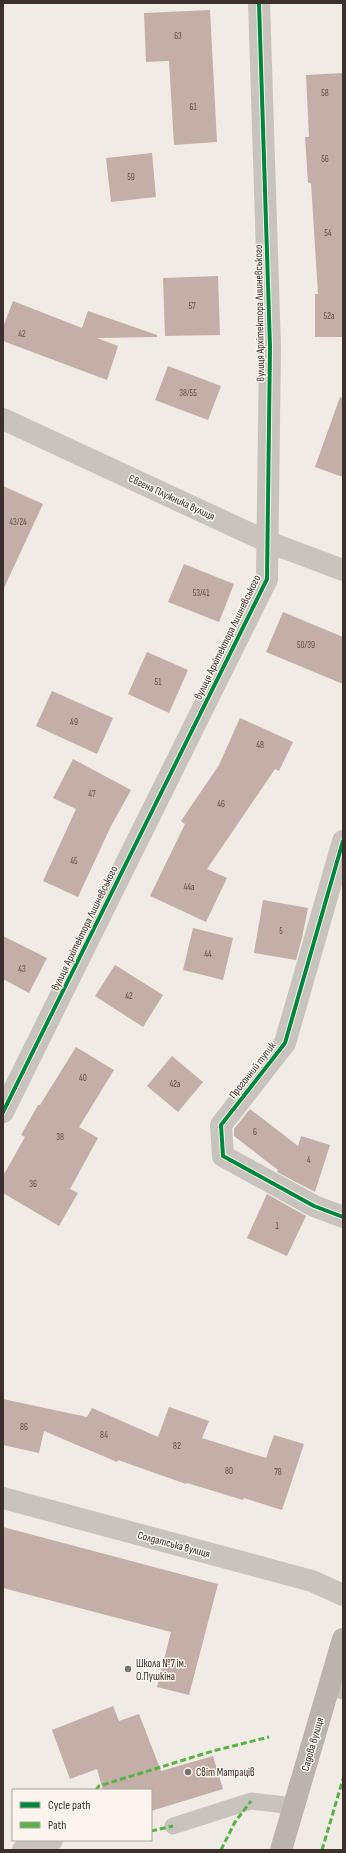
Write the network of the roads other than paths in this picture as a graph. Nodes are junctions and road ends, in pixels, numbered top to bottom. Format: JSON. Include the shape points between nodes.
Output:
{"nodes":[{"id":1,"x":259,"y":3,"type":"edge"},
{"id":2,"x":3,"y":419,"type":"edge"},
{"id":3,"x":268,"y":542,"type":"junction"},
{"id":4,"x":343,"y":570,"type":"edge"},
{"id":5,"x":343,"y":840,"type":"edge"},
{"id":6,"x":3,"y":1112,"type":"edge"},
{"id":7,"x":343,"y":1216,"type":"edge"},
{"id":8,"x":3,"y":1498,"type":"edge"},
{"id":9,"x":343,"y":1595,"type":"edge"},
{"id":10,"x":343,"y":1639,"type":"edge"},
{"id":11,"x":336,"y":1690,"type":"edge"},
{"id":12,"x":294,"y":1806,"type":"junction"},
{"id":13,"x":173,"y":1826,"type":"dead end"},
{"id":14,"x":49,"y":1841,"type":"edge"},
{"id":15,"x":24,"y":1850,"type":"edge"},
{"id":16,"x":281,"y":1850,"type":"edge"}],
"edges":[{"from":1,"to":3,"type":"street","name":"вулиця Архітектора Лишневського","via":[[270,347]]},
{"from":2,"to":3,"type":"street","name":"Євгена Плужника вулиця"},
{"from":3,"to":4,"type":"street","name":"Євгена Плужника вулиця"},
{"from":3,"to":6,"type":"street","name":"вулиця Архітектора Лишневського","via":[[267,579]]},
{"from":5,"to":7,"type":"street","name":"Прогонний тупик","via":[[285,1043],[221,1125],[223,1156],[314,1206]]},
{"from":8,"to":9,"type":"street","name":"Солдатська вулиця","via":[[312,1581]]},
{"from":10,"to":11,"type":"main road","name":"Садова вулиця"},
{"from":11,"to":12,"type":"main road","name":"Садова вулиця"},
{"from":12,"to":13,"type":"lane","via":[[251,1801]]},
{"from":12,"to":16,"type":"main road","name":"Садова вулиця"},
{"from":14,"to":15,"type":"street"}]}
